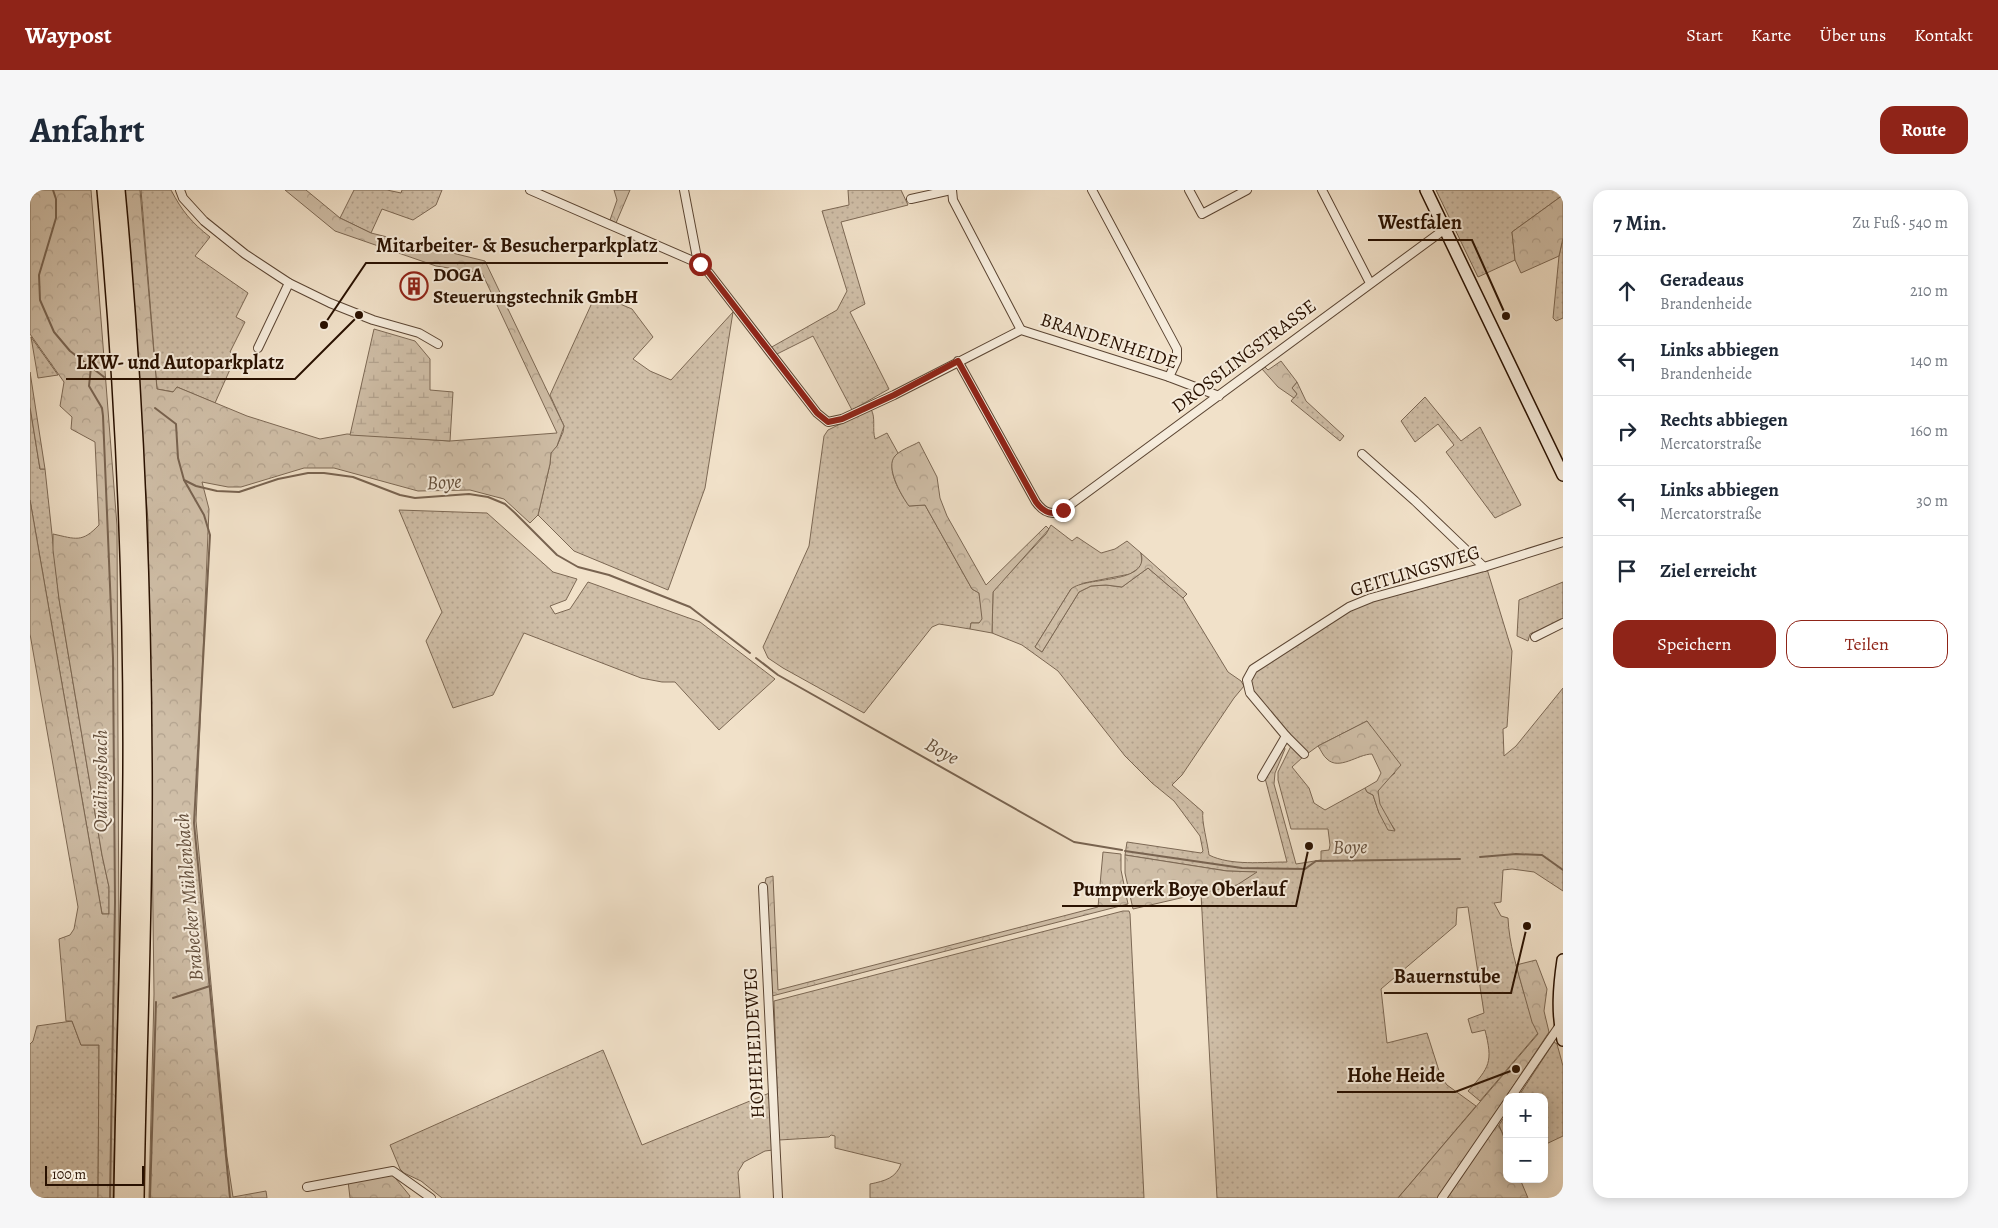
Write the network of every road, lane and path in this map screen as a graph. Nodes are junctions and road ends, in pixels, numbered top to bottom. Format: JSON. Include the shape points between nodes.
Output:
{"nodes":[{"id":1,"x":105,"y":190,"type":"edge"},
{"id":2,"x":117,"y":190,"type":"edge"},
{"id":3,"x":180,"y":190,"type":"edge"},
{"id":4,"x":530,"y":190,"type":"edge"},
{"id":5,"x":684,"y":190,"type":"edge"},
{"id":6,"x":951,"y":190,"type":"edge"},
{"id":7,"x":1092,"y":190,"type":"edge"},
{"id":8,"x":1189,"y":190,"type":"edge"},
{"id":9,"x":1247,"y":190,"type":"edge"},
{"id":10,"x":1322,"y":190,"type":"edge"},
{"id":11,"x":1426,"y":190,"type":"edge"},
{"id":12,"x":911,"y":199,"type":"dead end"},
{"id":13,"x":1445,"y":229,"type":"junction"},
{"id":14,"x":698,"y":263,"type":"junction"},
{"id":15,"x":289,"y":283,"type":"junction"},
{"id":16,"x":1370,"y":283,"type":"junction"},
{"id":17,"x":1021,"y":330,"type":"junction"},
{"id":18,"x":438,"y":344,"type":"dead end"},
{"id":19,"x":258,"y":348,"type":"dead end"},
{"id":20,"x":958,"y":361,"type":"junction"},
{"id":21,"x":1169,"y":377,"type":"junction"},
{"id":22,"x":1219,"y":396,"type":"junction"},
{"id":23,"x":1362,"y":454,"type":"dead end"},
{"id":24,"x":1563,"y":475,"type":"edge"},
{"id":25,"x":1563,"y":542,"type":"edge"},
{"id":26,"x":1484,"y":568,"type":"junction"},
{"id":27,"x":1563,"y":623,"type":"edge"},
{"id":28,"x":1535,"y":637,"type":"dead end"},
{"id":29,"x":1286,"y":736,"type":"junction"},
{"id":30,"x":1304,"y":754,"type":"dead end"},
{"id":31,"x":1262,"y":778,"type":"dead end"},
{"id":32,"x":763,"y":887,"type":"dead end"},
{"id":33,"x":1563,"y":960,"type":"edge"},
{"id":34,"x":1560,"y":1025,"type":"junction"},
{"id":35,"x":1563,"y":1040,"type":"edge"},
{"id":36,"x":1514,"y":1093,"type":"edge"},
{"id":37,"x":1503,"y":1109,"type":"edge"},
{"id":38,"x":307,"y":1187,"type":"dead end"},
{"id":39,"x":122,"y":1198,"type":"edge"},
{"id":40,"x":136,"y":1198,"type":"edge"},
{"id":41,"x":431,"y":1198,"type":"edge"},
{"id":42,"x":778,"y":1198,"type":"edge"},
{"id":43,"x":1442,"y":1198,"type":"edge"}],
"edges":[{"from":1,"to":39,"type":"highway","via":[[123,430],[129,601],[131,772]]},
{"from":2,"to":40,"type":"highway","via":[[135,430],[142,600],[144,769]]},
{"from":3,"to":15,"type":"street","via":[[183,198],[204,221]]},
{"from":4,"to":14,"type":"street","name":"BRANDENHEIDE"},
{"from":5,"to":14,"type":"street"},
{"from":6,"to":12,"type":"street"},
{"from":6,"to":17,"type":"street","via":[[953,200]]},
{"from":7,"to":21,"type":"street","via":[[1177,349],[1177,360]]},
{"from":8,"to":9,"type":"street","via":[[1202,214]]},
{"from":10,"to":16,"type":"street"},
{"from":11,"to":13,"type":"main road"},
{"from":13,"to":16,"type":"street","name":"DROSSLINGSTRASSE"},
{"from":13,"to":24,"type":"main road"},
{"from":14,"to":20,"type":"street","name":"BRANDENHEIDE","via":[[817,413],[828,422],[842,419],[894,395]]},
{"from":15,"to":18,"type":"street","via":[[372,320],[418,332]]},
{"from":15,"to":19,"type":"street"},
{"from":16,"to":22,"type":"street","name":"DROSSLINGSTRASSE"},
{"from":17,"to":20,"type":"street","name":"BRANDENHEIDE"},
{"from":17,"to":21,"type":"street","name":"BRANDENHEIDE"},
{"from":20,"to":22,"type":"street","name":"DROSSLINGSTRASSE","via":[[1036,502],[1047,512],[1063,510]]},
{"from":21,"to":22,"type":"street","name":"BRANDENHEIDE"},
{"from":23,"to":26,"type":"street"},
{"from":25,"to":26,"type":"street","name":"GEITLINGSWEG"},
{"from":26,"to":29,"type":"street","name":"GEITLINGSWEG","via":[[1371,598],[1349,608],[1253,669],[1247,680],[1250,693]]},
{"from":27,"to":28,"type":"street"},
{"from":29,"to":30,"type":"street","name":"GEITLINGSWEG"},
{"from":29,"to":31,"type":"street"},
{"from":32,"to":42,"type":"street","name":"HOHEHEIDEWEG"},
{"from":33,"to":34,"type":"main road","via":[[1559,988]]},
{"from":34,"to":35,"type":"main road"},
{"from":34,"to":36,"type":"street"},
{"from":37,"to":43,"type":"street"},
{"from":38,"to":41,"type":"street","via":[[393,1171]]}]}
